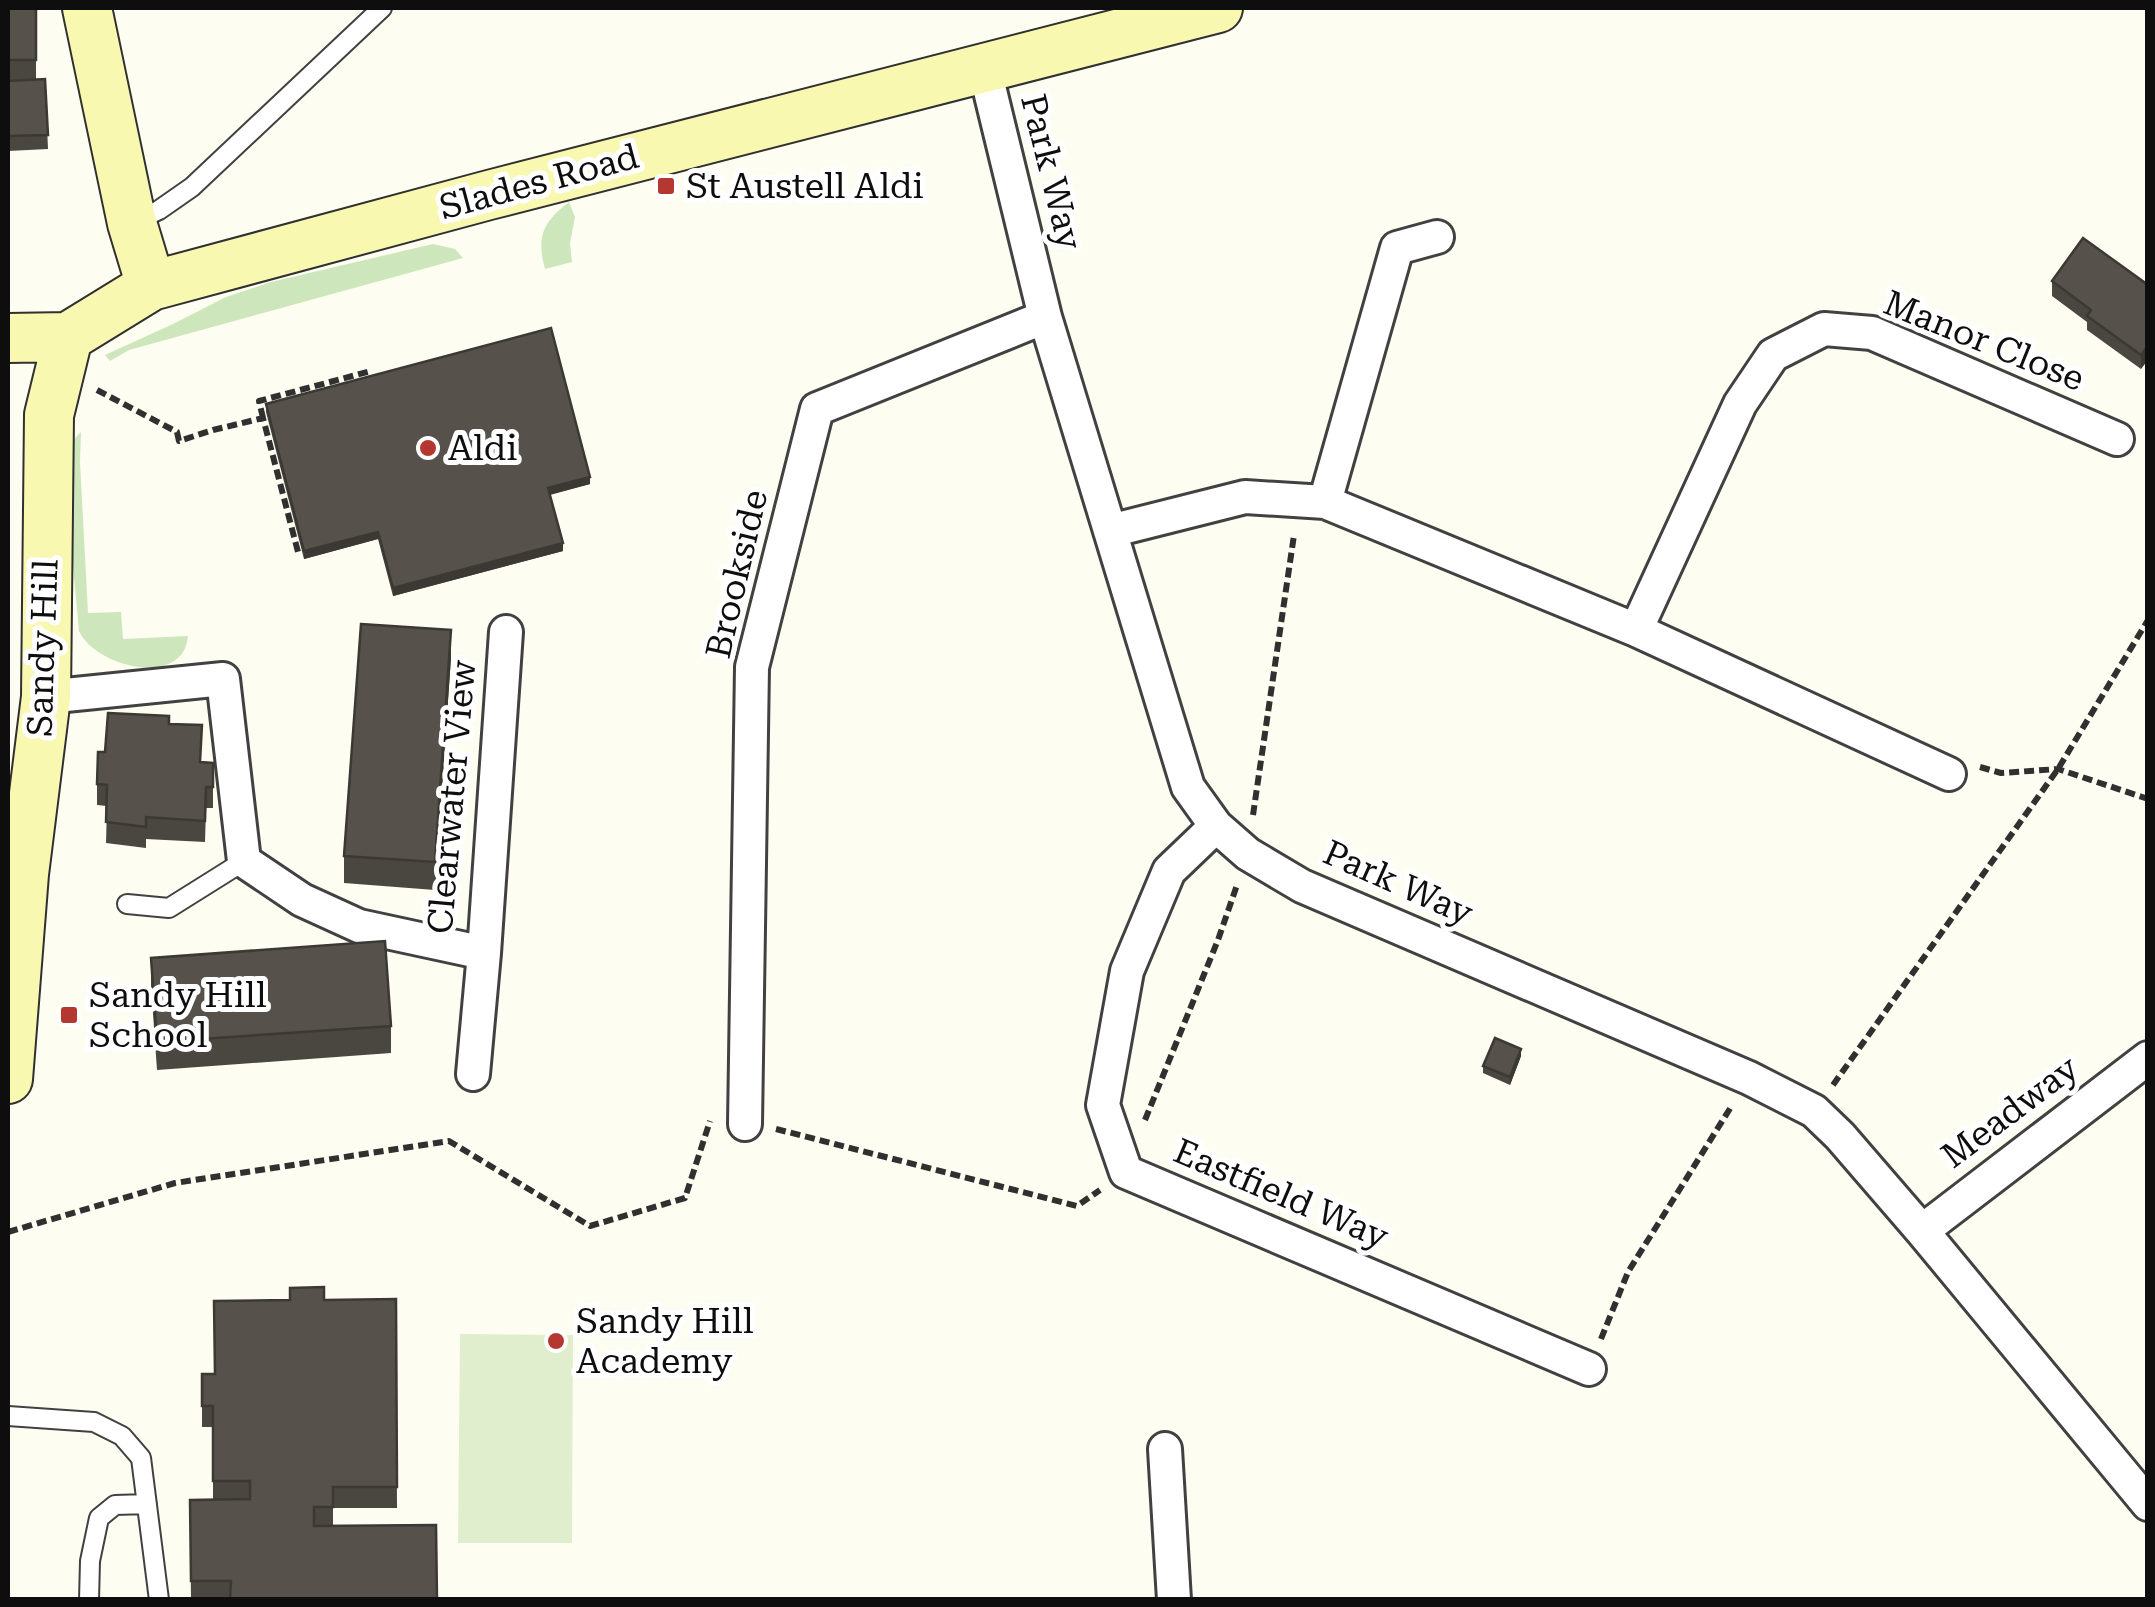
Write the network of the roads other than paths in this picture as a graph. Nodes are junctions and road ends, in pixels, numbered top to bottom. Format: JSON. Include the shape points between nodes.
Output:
{"nodes":[{"id":1,"x":87,"y":8,"type":"edge"},
{"id":2,"x":382,"y":8,"type":"edge"},
{"id":3,"x":1218,"y":8,"type":"edge"},
{"id":4,"x":984,"y":66,"type":"junction"},
{"id":5,"x":132,"y":222,"type":"junction"},
{"id":6,"x":1437,"y":237,"type":"dead end"},
{"id":7,"x":150,"y":286,"type":"junction"},
{"id":8,"x":1045,"y":318,"type":"junction"},
{"id":9,"x":8,"y":338,"type":"edge"},
{"id":10,"x":63,"y":356,"type":"junction"},
{"id":11,"x":2117,"y":439,"type":"dead end"},
{"id":12,"x":1313,"y":501,"type":"junction"},
{"id":13,"x":1110,"y":531,"type":"junction"},
{"id":14,"x":1636,"y":630,"type":"junction"},
{"id":15,"x":506,"y":632,"type":"dead end"},
{"id":16,"x":46,"y":697,"type":"junction"},
{"id":17,"x":1949,"y":774,"type":"road end"},
{"id":18,"x":1216,"y":826,"type":"junction"},
{"id":19,"x":244,"y":861,"type":"junction"},
{"id":20,"x":128,"y":904,"type":"dead end"},
{"id":21,"x":484,"y":952,"type":"junction"},
{"id":22,"x":2148,"y":1058,"type":"edge"},
{"id":23,"x":473,"y":1074,"type":"dead end"},
{"id":24,"x":8,"y":1079,"type":"edge"},
{"id":25,"x":745,"y":1124,"type":"road end"},
{"id":26,"x":1922,"y":1230,"type":"junction"},
{"id":27,"x":1589,"y":1368,"type":"road end"},
{"id":28,"x":8,"y":1416,"type":"edge"},
{"id":29,"x":1165,"y":1448,"type":"dead end"},
{"id":30,"x":147,"y":1504,"type":"junction"},
{"id":31,"x":2148,"y":1504,"type":"edge"},
{"id":32,"x":89,"y":1600,"type":"edge"},
{"id":33,"x":160,"y":1600,"type":"edge"},
{"id":34,"x":1174,"y":1600,"type":"edge"}],
"edges":[{"from":1,"to":5,"type":"street"},
{"from":2,"to":5,"type":"lane","via":[[192,187]]},
{"from":3,"to":4,"type":"street","name":"Slades Road"},
{"from":4,"to":7,"type":"street","name":"Slades Road"},
{"from":4,"to":8,"type":"street","name":"Park Way"},
{"from":5,"to":7,"type":"street"},
{"from":6,"to":12,"type":"street","via":[[1396,248]]},
{"from":7,"to":10,"type":"street","name":"Slades Road"},
{"from":8,"to":13,"type":"street","name":"Park Way"},
{"from":8,"to":25,"type":"street","name":"Brookside","via":[[817,409],[752,668]]},
{"from":9,"to":10,"type":"street"},
{"from":10,"to":16,"type":"street","name":"Sandy Hill","via":[[48,415]]},
{"from":11,"to":14,"type":"street","name":"Manor Close","via":[[1872,333],[1824,329],[1773,354],[1740,404]]},
{"from":12,"to":13,"type":"street","via":[[1245,497]]},
{"from":12,"to":14,"type":"street"},
{"from":13,"to":18,"type":"street","name":"Park Way","via":[[1188,787]]},
{"from":14,"to":17,"type":"street"},
{"from":15,"to":21,"type":"street","name":"Clearwater View"},
{"from":16,"to":19,"type":"street","via":[[224,680]]},
{"from":16,"to":24,"type":"street","name":"Sandy Hill"},
{"from":18,"to":26,"type":"street","name":"Park Way","via":[[1302,886],[1814,1111]]},
{"from":18,"to":27,"type":"street","name":"Eastfield Way","via":[[1169,870],[1127,971],[1103,1105],[1126,1172]]},
{"from":19,"to":20,"type":"lane","via":[[170,908]]},
{"from":19,"to":21,"type":"street","name":"Clearwater View","via":[[302,900],[359,926]]},
{"from":21,"to":23,"type":"street"},
{"from":22,"to":26,"type":"street","name":"Meadway"},
{"from":26,"to":31,"type":"street","name":"Park Way"},
{"from":28,"to":30,"type":"lane","via":[[94,1422],[122,1436],[141,1458]]},
{"from":29,"to":34,"type":"street"},
{"from":30,"to":32,"type":"lane","via":[[115,1504],[100,1518]]},
{"from":30,"to":33,"type":"lane"}]}
